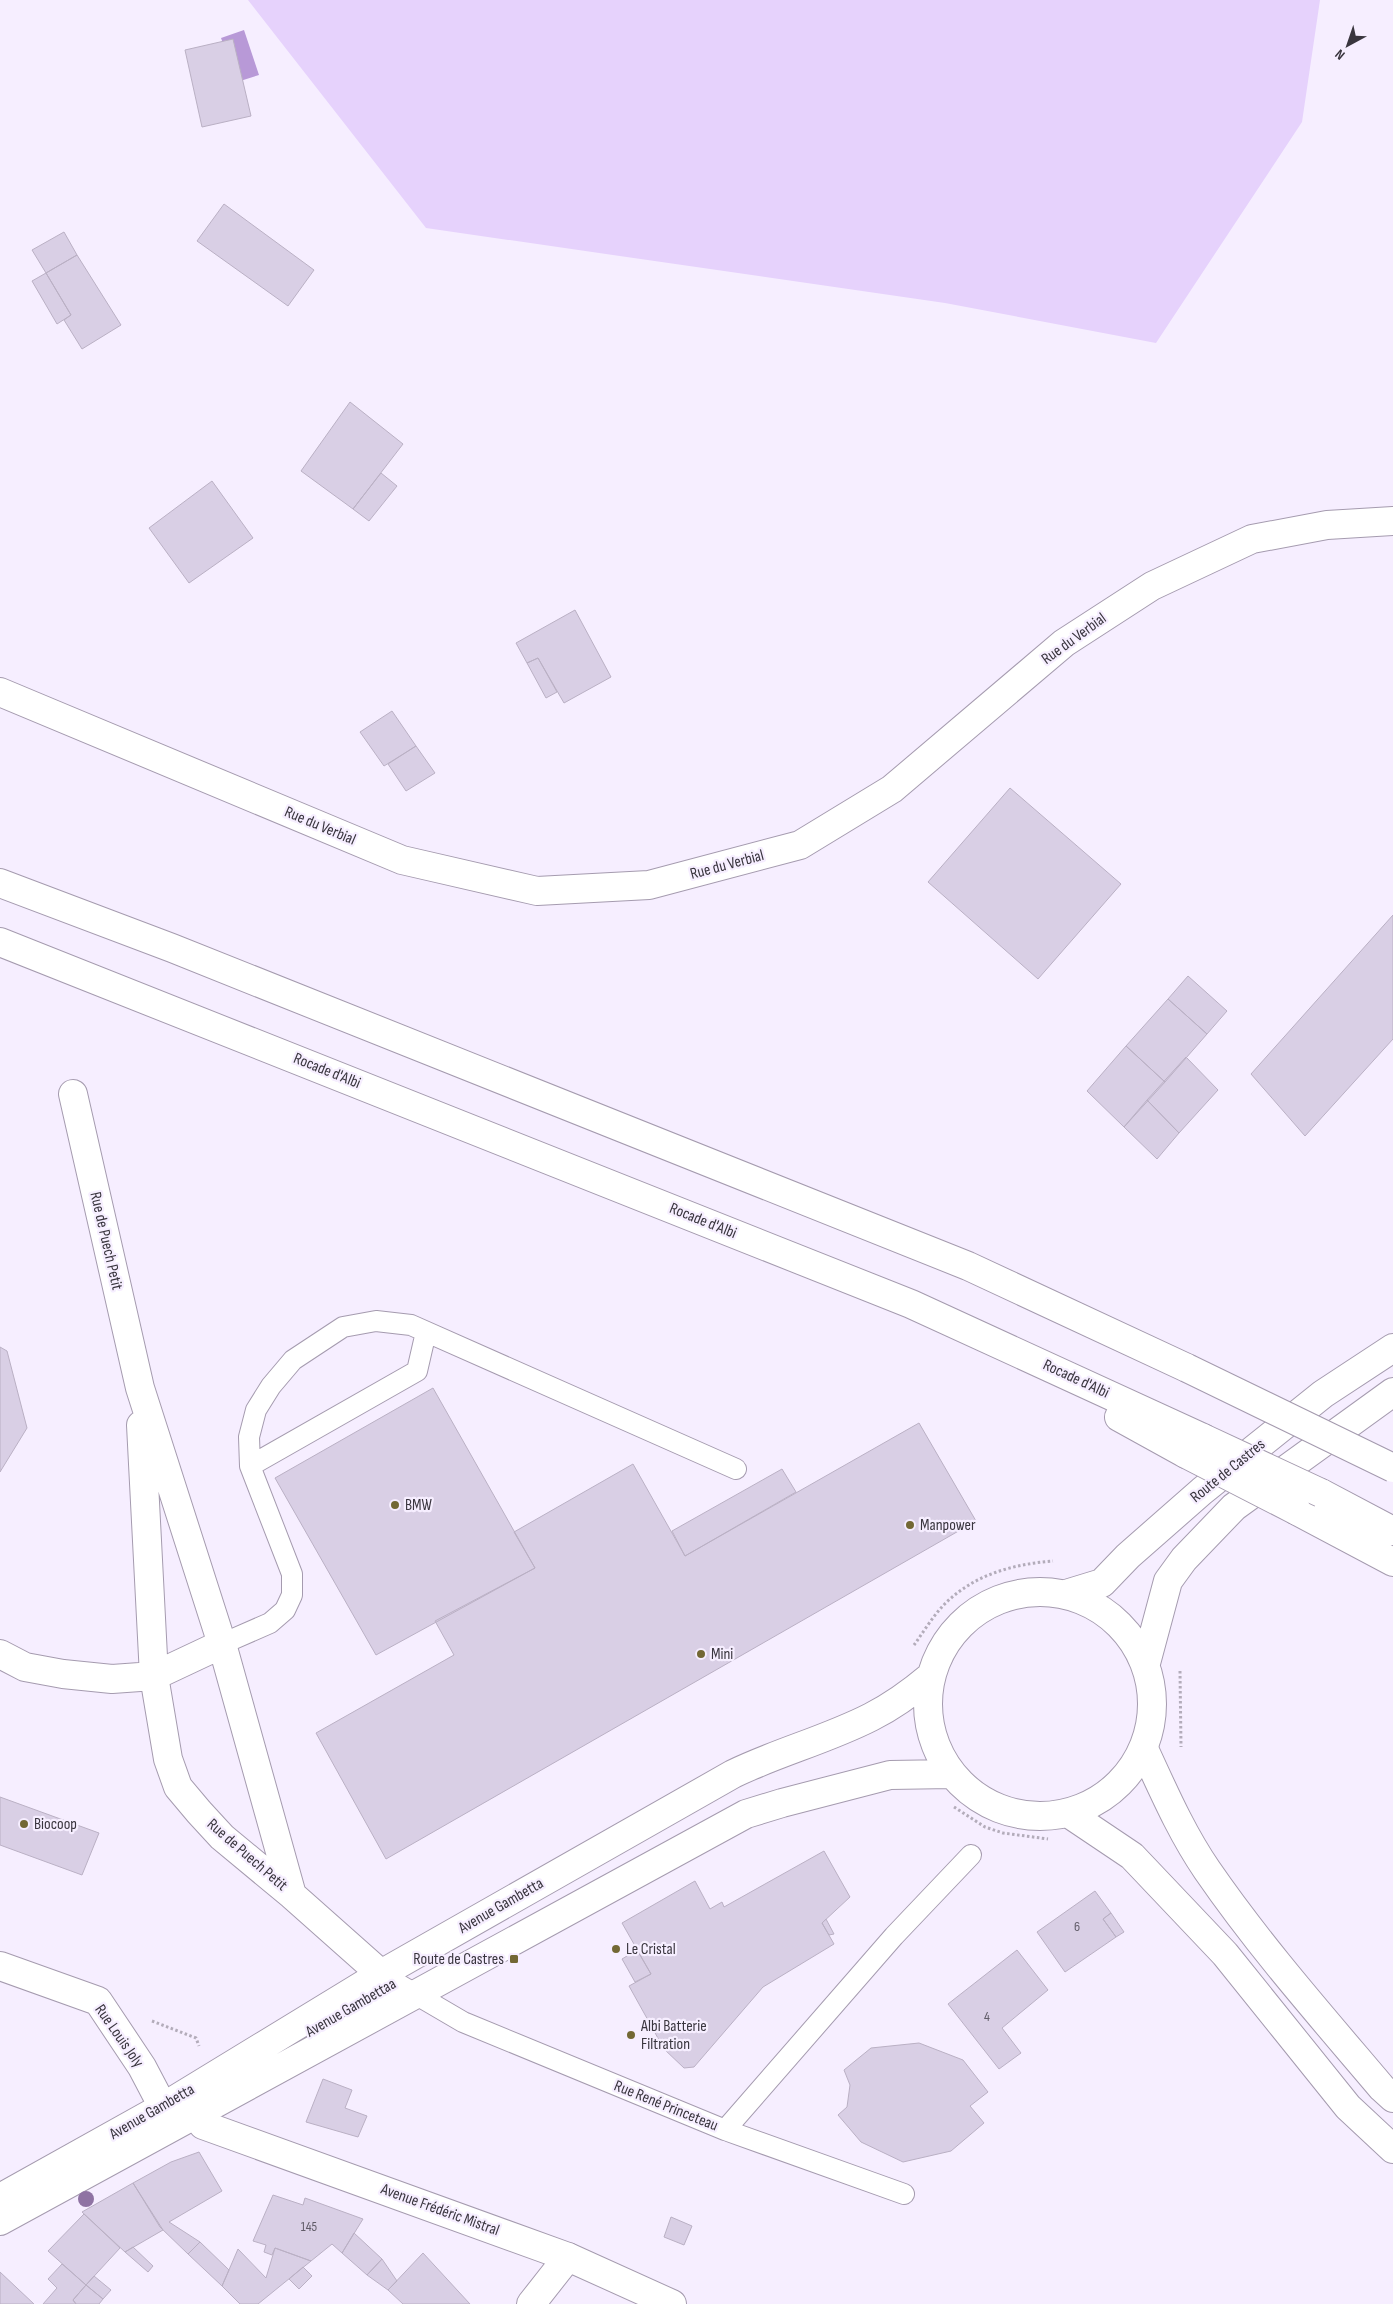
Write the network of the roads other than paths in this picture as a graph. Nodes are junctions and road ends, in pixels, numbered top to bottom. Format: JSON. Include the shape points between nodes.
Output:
{"nodes":[{"id":1,"x":1393,"y":521,"type":"edge"},
{"id":2,"x":0,"y":692,"type":"edge"},
{"id":3,"x":0,"y":883,"type":"edge"},
{"id":4,"x":0,"y":942,"type":"edge"},
{"id":5,"x":73,"y":1094,"type":"dead end"},
{"id":6,"x":426,"y":1332,"type":"junction"},
{"id":7,"x":1393,"y":1348,"type":"edge"},
{"id":8,"x":140,"y":1388,"type":"junction"},
{"id":9,"x":1393,"y":1392,"type":"edge"},
{"id":10,"x":1194,"y":1446,"type":"junction"},
{"id":11,"x":250,"y":1466,"type":"junction"},
{"id":12,"x":1393,"y":1468,"type":"edge"},
{"id":13,"x":736,"y":1469,"type":"dead end"},
{"id":14,"x":1393,"y":1530,"type":"edge"},
{"id":15,"x":1393,"y":1562,"type":"edge"},
{"id":16,"x":1066,"y":1594,"type":"junction"},
{"id":17,"x":222,"y":1644,"type":"junction"},
{"id":18,"x":0,"y":1654,"type":"edge"},
{"id":19,"x":1146,"y":1663,"type":"junction"},
{"id":20,"x":154,"y":1676,"type":"junction"},
{"id":21,"x":930,"y":1676,"type":"junction"},
{"id":22,"x":1144,"y":1749,"type":"junction"},
{"id":23,"x":951,"y":1774,"type":"junction"},
{"id":24,"x":1070,"y":1815,"type":"junction"},
{"id":25,"x":971,"y":1855,"type":"dead end"},
{"id":26,"x":292,"y":1894,"type":"junction"},
{"id":27,"x":0,"y":1966,"type":"edge"},
{"id":28,"x":396,"y":1984,"type":"junction"},
{"id":29,"x":1393,"y":2098,"type":"edge"},
{"id":30,"x":184,"y":2115,"type":"junction"},
{"id":31,"x":725,"y":2130,"type":"junction"},
{"id":32,"x":1393,"y":2150,"type":"edge"},
{"id":33,"x":904,"y":2194,"type":"dead end"},
{"id":34,"x":0,"y":2198,"type":"edge"},
{"id":35,"x":0,"y":2221,"type":"edge"},
{"id":36,"x":0,"y":2234,"type":"edge"},
{"id":37,"x":568,"y":2257,"type":"junction"},
{"id":38,"x":530,"y":2304,"type":"edge"},
{"id":39,"x":672,"y":2304,"type":"edge"}],
"edges":[{"from":1,"to":2,"type":"main road","name":"Rue du Verbial","via":[[1327,525],[1252,539],[1152,586],[1064,643],[892,789],[800,845],[649,886],[537,892],[402,860]]},
{"from":3,"to":12,"type":"main road","bridge":true,"via":[[172,948],[968,1266]]},
{"from":4,"to":10,"type":"main road","name":"Rocade d'Albi","via":[[911,1304]]},
{"from":5,"to":8,"type":"main road","name":"Rue de Puech Petit"},
{"from":6,"to":11,"type":"lane","via":[[417,1371]]},
{"from":6,"to":11,"type":"lane","via":[[411,1325],[376,1321],[343,1328],[293,1360],[256,1410],[249,1437]]},
{"from":6,"to":13,"type":"lane"},
{"from":7,"to":16,"type":"main road","name":"Route de Castres","via":[[1323,1394],[1202,1491],[1128,1556],[1102,1584]]},
{"from":8,"to":17,"type":"main road","name":"Rue de Puech Petit"},
{"from":8,"to":20,"type":"main road","name":"Rue de Puech Petit"},
{"from":9,"to":19,"type":"main road","name":"Route de Castres","via":[[1234,1507],[1184,1560],[1168,1581]]},
{"from":10,"to":14,"type":"main road","name":"Rocade d'Albi","bridge":true,"via":[[1321,1493]]},
{"from":10,"to":15,"type":"main road","bridge":true,"via":[[1297,1511]]},
{"from":11,"to":17,"type":"lane","via":[[292,1574],[292,1595],[285,1610],[270,1623]]},
{"from":16,"to":19,"type":"main road","via":[[1103,1610],[1125,1629]]},
{"from":16,"to":21,"type":"main road","via":[[1035,1591],[996,1600],[974,1612],[947,1640]]},
{"from":17,"to":20,"type":"main road"},
{"from":17,"to":26,"type":"main road","name":"Rue de Puech Petit"},
{"from":18,"to":20,"type":"main road","via":[[25,1667],[62,1674],[112,1679]]},
{"from":19,"to":22,"type":"main road","via":[[1154,1700]]},
{"from":20,"to":26,"type":"main road","name":"Rue de Puech Petit","via":[[168,1760],[178,1787],[222,1837]]},
{"from":21,"to":23,"type":"main road","via":[[927,1704],[933,1740]]},
{"from":21,"to":28,"type":"main road","name":"Avenue Gambetta","via":[[905,1698],[870,1718],[732,1774]]},
{"from":22,"to":24,"type":"main road","via":[[1130,1774],[1108,1794]]},
{"from":22,"to":29,"type":"main road","via":[[1176,1816],[1206,1868],[1269,1954]]},
{"from":23,"to":24,"type":"main road","via":[[975,1796],[1011,1813],[1032,1817]]},
{"from":23,"to":28,"type":"main road","name":"Avenue Gambetta","via":[[890,1775],[746,1814]]},
{"from":24,"to":32,"type":"main road","via":[[1132,1856],[1225,1954],[1348,2107]]},
{"from":25,"to":31,"type":"lane","name":"Rue René Princeteau","via":[[894,1936]]},
{"from":26,"to":28,"type":"main road","name":"Rue de Puech Petit"},
{"from":27,"to":30,"type":"main road","name":"Rue Louis Joly","via":[[98,2001],[142,2067]]},
{"from":28,"to":30,"type":"main road"},
{"from":28,"to":30,"type":"main road","name":"Avenue Gambetta"},
{"from":28,"to":31,"type":"lane","name":"Rue René Princeteau","via":[[463,2022]]},
{"from":30,"to":34,"type":"main road","name":"Avenue Gambetta"},
{"from":30,"to":35,"type":"main road"},
{"from":30,"to":36,"type":"main road","via":[[182,2131]]},
{"from":30,"to":37,"type":"main road","name":"Avenue Frédéric Mistral"},
{"from":31,"to":33,"type":"lane"},
{"from":37,"to":38,"type":"main road"},
{"from":37,"to":39,"type":"main road","name":"Avenue Frédéric Mistral"}]}
